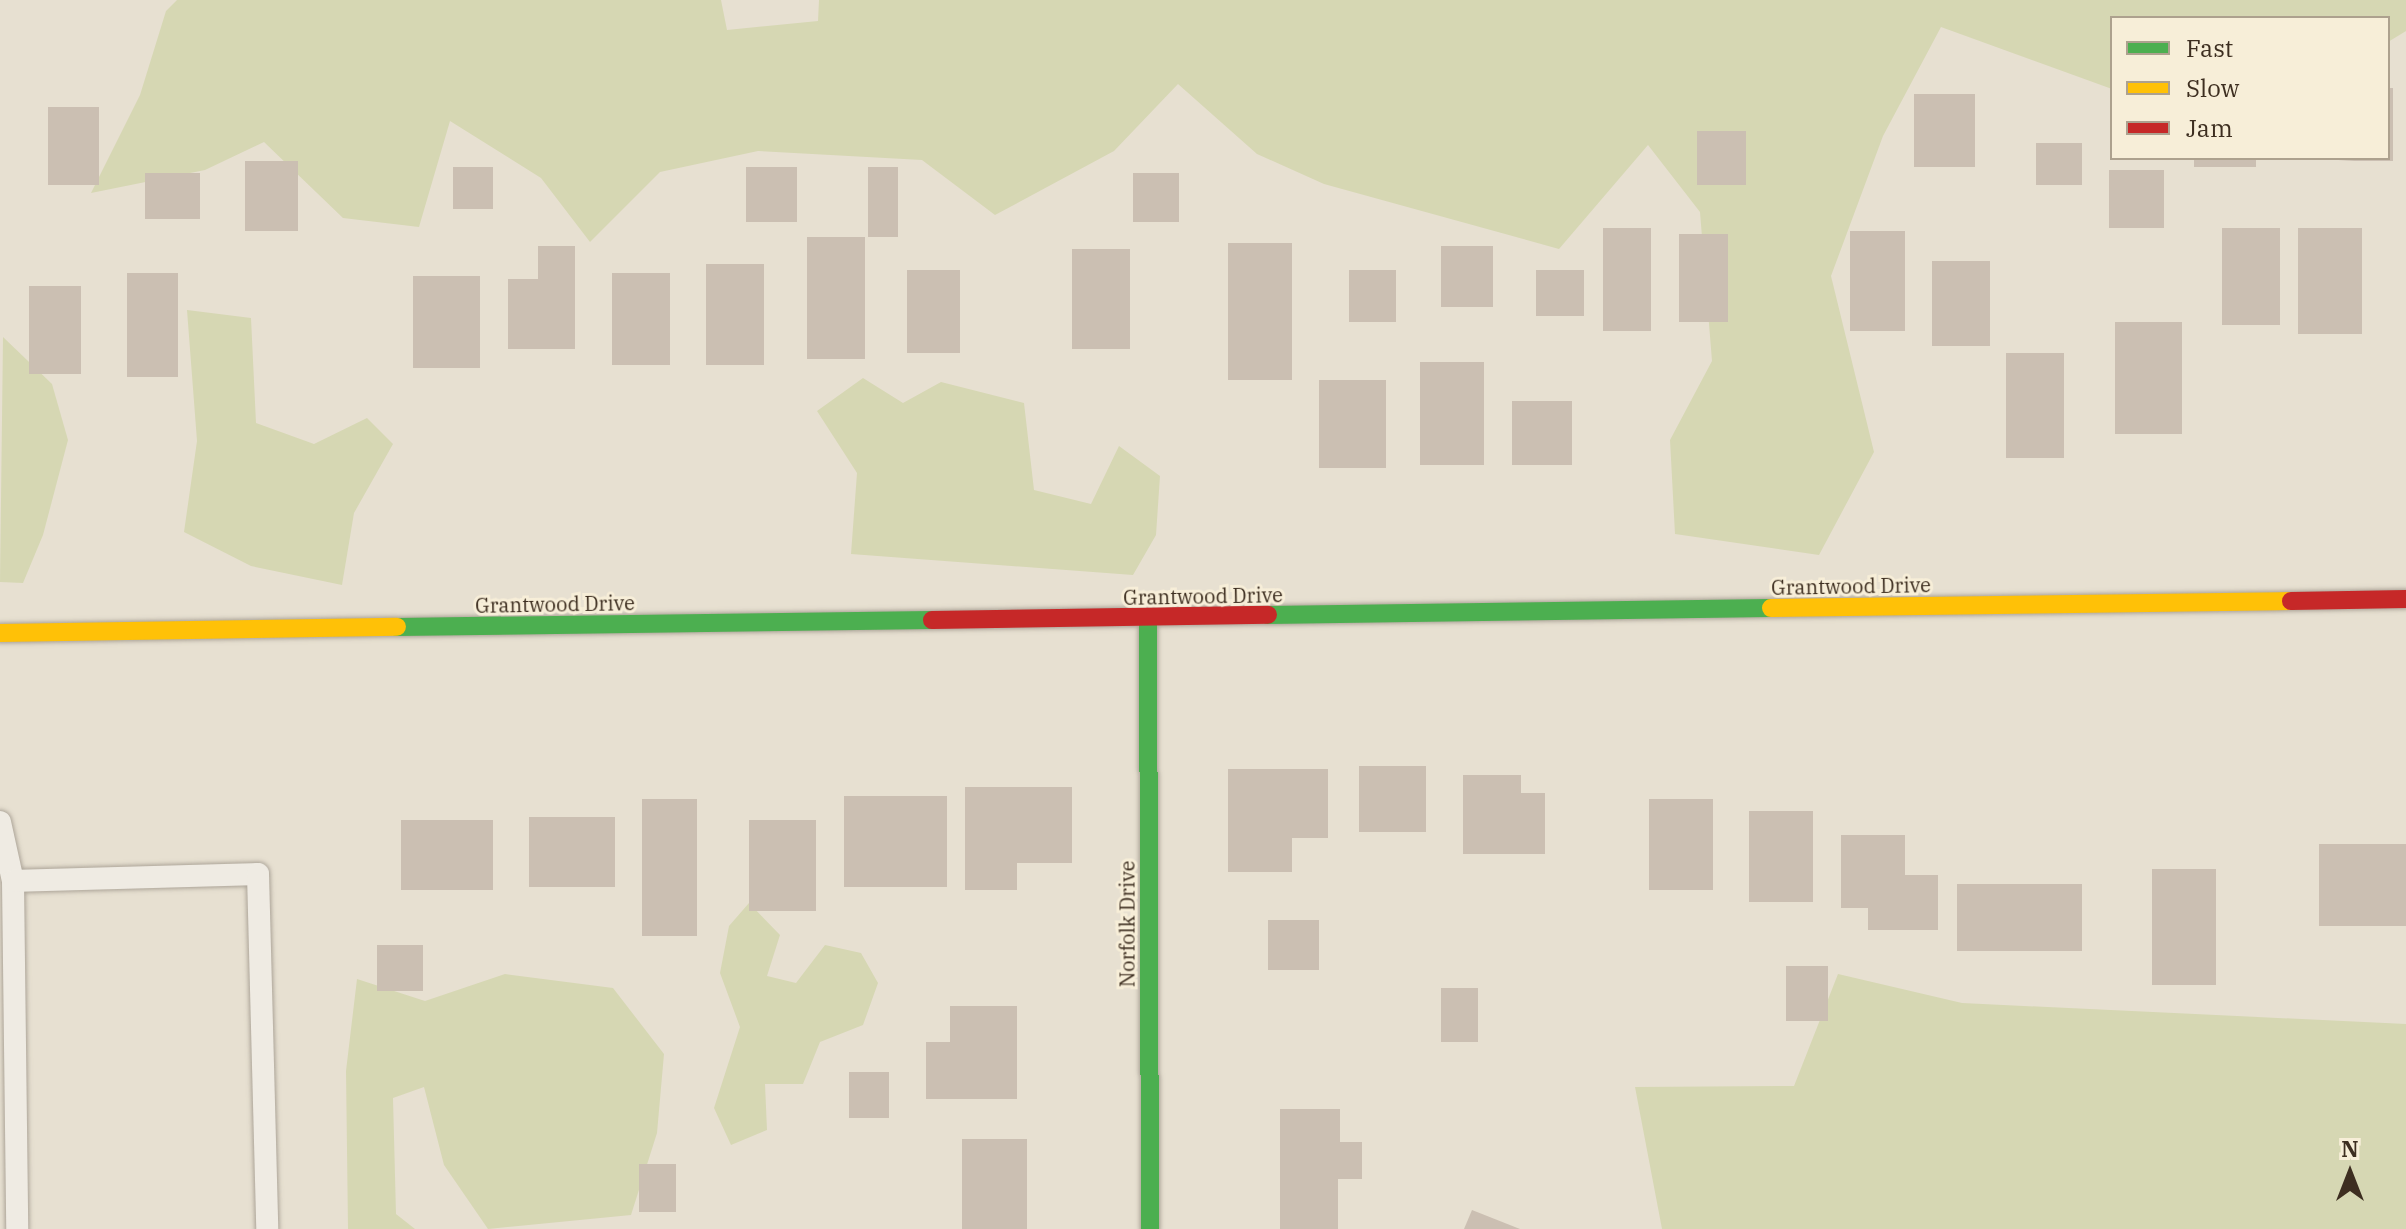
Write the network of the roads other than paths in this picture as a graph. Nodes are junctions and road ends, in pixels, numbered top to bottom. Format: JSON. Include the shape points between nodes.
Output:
{"nodes":[{"id":1,"x":2406,"y":599,"type":"edge"},
{"id":2,"x":1148,"y":619,"type":"junction"},
{"id":3,"x":0,"y":633,"type":"edge"},
{"id":4,"x":0,"y":822,"type":"edge"},
{"id":5,"x":13,"y":881,"type":"junction"},
{"id":6,"x":17,"y":1229,"type":"edge"},
{"id":7,"x":267,"y":1229,"type":"edge"},
{"id":8,"x":1150,"y":1229,"type":"edge"}],
"edges":[{"from":1,"to":2,"type":"street","name":"Grantwood Drive"},
{"from":2,"to":3,"type":"street","name":"Grantwood Drive"},
{"from":2,"to":8,"type":"street","name":"Norfolk Drive"},
{"from":4,"to":5,"type":"lane"},
{"from":5,"to":6,"type":"lane"},
{"from":5,"to":7,"type":"lane","via":[[258,874]]}]}
